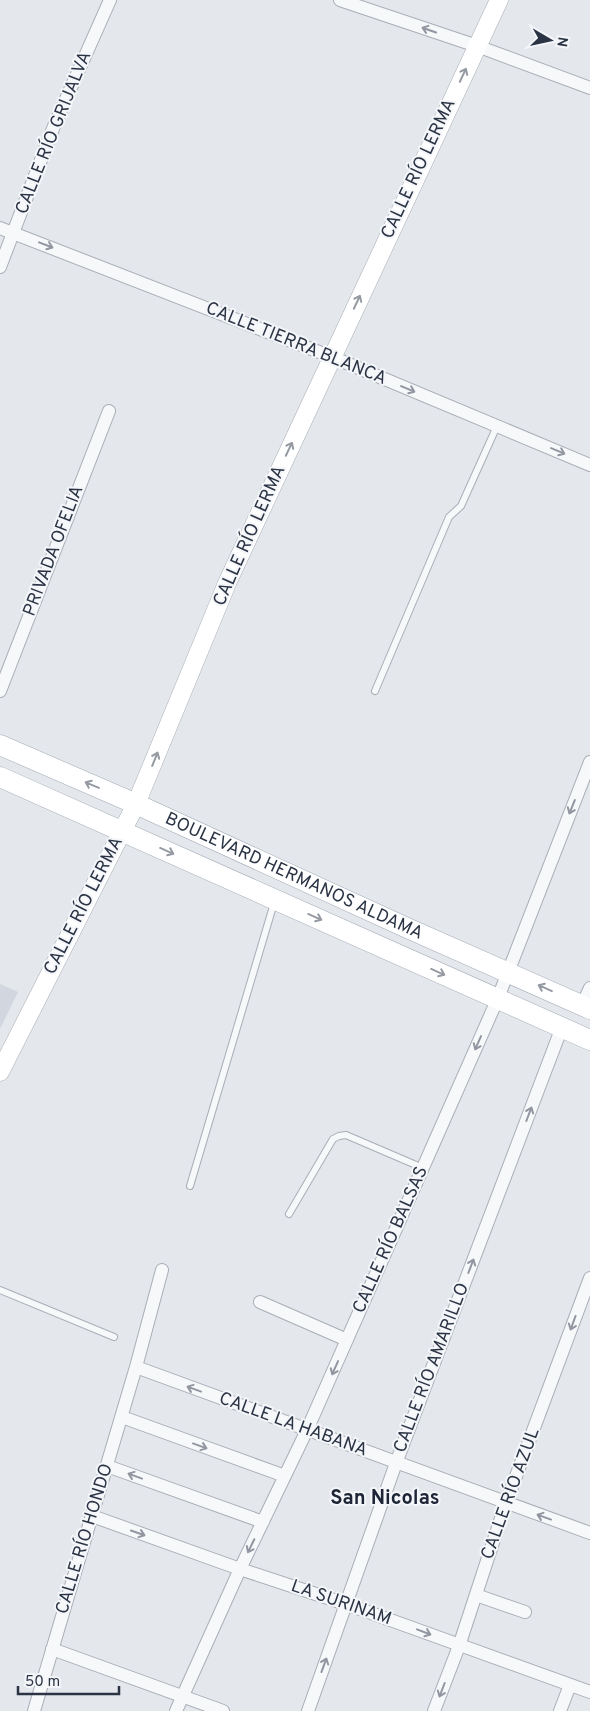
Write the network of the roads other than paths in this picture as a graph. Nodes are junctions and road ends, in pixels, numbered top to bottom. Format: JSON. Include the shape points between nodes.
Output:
{"nodes":[{"id":1,"x":110,"y":0,"type":"edge"},
{"id":2,"x":340,"y":0,"type":"edge"},
{"id":3,"x":499,"y":0,"type":"edge"},
{"id":4,"x":477,"y":46,"type":"junction"},
{"id":5,"x":590,"y":88,"type":"edge"},
{"id":6,"x":0,"y":228,"type":"edge"},
{"id":7,"x":14,"y":233,"type":"junction"},
{"id":8,"x":0,"y":267,"type":"edge"},
{"id":9,"x":332,"y":357,"type":"junction"},
{"id":10,"x":109,"y":411,"type":"dead end"},
{"id":11,"x":497,"y":426,"type":"junction"},
{"id":12,"x":590,"y":465,"type":"edge"},
{"id":13,"x":0,"y":691,"type":"edge"},
{"id":14,"x":375,"y":691,"type":"dead end"},
{"id":15,"x":0,"y":745,"type":"edge"},
{"id":16,"x":590,"y":762,"type":"edge"},
{"id":17,"x":0,"y":777,"type":"edge"},
{"id":18,"x":587,"y":778,"type":"edge"},
{"id":19,"x":136,"y":804,"type":"junction"},
{"id":20,"x":122,"y":831,"type":"junction"},
{"id":21,"x":276,"y":899,"type":"junction"},
{"id":22,"x":507,"y":972,"type":"junction"},
{"id":23,"x":498,"y":998,"type":"junction"},
{"id":24,"x":587,"y":1001,"type":"edge"},
{"id":25,"x":562,"y":1027,"type":"junction"},
{"id":26,"x":590,"y":1040,"type":"edge"},
{"id":27,"x":0,"y":1072,"type":"edge"},
{"id":28,"x":423,"y":1168,"type":"junction"},
{"id":29,"x":190,"y":1186,"type":"dead end"},
{"id":30,"x":289,"y":1214,"type":"dead end"},
{"id":31,"x":162,"y":1270,"type":"dead end"},
{"id":32,"x":590,"y":1278,"type":"edge"},
{"id":33,"x":0,"y":1290,"type":"edge"},
{"id":34,"x":260,"y":1302,"type":"dead end"},
{"id":35,"x":114,"y":1337,"type":"dead end"},
{"id":36,"x":348,"y":1340,"type":"junction"},
{"id":37,"x":136,"y":1367,"type":"junction"},
{"id":38,"x":122,"y":1417,"type":"junction"},
{"id":39,"x":307,"y":1430,"type":"junction"},
{"id":40,"x":396,"y":1463,"type":"junction"},
{"id":41,"x":107,"y":1466,"type":"junction"},
{"id":42,"x":285,"y":1476,"type":"junction"},
{"id":43,"x":506,"y":1503,"type":"junction"},
{"id":44,"x":92,"y":1516,"type":"junction"},
{"id":45,"x":263,"y":1522,"type":"junction"},
{"id":46,"x":590,"y":1533,"type":"edge"},
{"id":47,"x":240,"y":1569,"type":"junction"},
{"id":48,"x":476,"y":1595,"type":"junction"},
{"id":49,"x":346,"y":1604,"type":"junction"},
{"id":50,"x":525,"y":1612,"type":"dead end"},
{"id":51,"x":459,"y":1646,"type":"junction"},
{"id":52,"x":52,"y":1649,"type":"junction"},
{"id":53,"x":570,"y":1685,"type":"junction"},
{"id":54,"x":590,"y":1692,"type":"edge"},
{"id":55,"x":183,"y":1696,"type":"junction"},
{"id":56,"x":34,"y":1711,"type":"edge"},
{"id":57,"x":176,"y":1711,"type":"edge"},
{"id":58,"x":223,"y":1711,"type":"edge"},
{"id":59,"x":308,"y":1711,"type":"edge"},
{"id":60,"x":434,"y":1711,"type":"edge"},
{"id":61,"x":560,"y":1711,"type":"edge"}],
"edges":[{"from":1,"to":7,"type":"street","name":"CALLE RÍO GRIJALVA","via":[[54,126]]},
{"from":4,"to":2,"type":"street","one_way":true},
{"from":3,"to":4,"type":"street","name":"CALLE RÍO LERMA"},
{"from":4,"to":5,"type":"street"},
{"from":9,"to":4,"type":"street","name":"CALLE RÍO LERMA","one_way":true},
{"from":6,"to":7,"type":"street","name":"CALLE TIERRA BLANCA"},
{"from":7,"to":8,"type":"street","name":"CALLE RÍO GRIJALVA"},
{"from":7,"to":9,"type":"street","name":"CALLE TIERRA BLANCA","one_way":true},
{"from":9,"to":11,"type":"street","name":"CALLE TIERRA BLANCA","one_way":true},
{"from":19,"to":9,"type":"street","name":"CALLE RÍO LERMA","one_way":true,"via":[[228,581]]},
{"from":10,"to":13,"type":"street","name":"PRIVADA OFELIA"},
{"from":11,"to":12,"type":"street","name":"CALLE TIERRA BLANCA","one_way":true},
{"from":11,"to":14,"type":"lane","via":[[461,506],[450,517]]},
{"from":19,"to":15,"type":"main road","name":"BOULEVARD HERMANOS ALDAMA","one_way":true},
{"from":16,"to":18,"type":"street","name":"CALLE RÍO BALSAS"},
{"from":17,"to":20,"type":"main road","name":"BOULEVARD HERMANOS ALDAMA"},
{"from":18,"to":22,"type":"street","name":"CALLE RÍO BALSAS","one_way":true},
{"from":19,"to":20,"type":"street","name":"CALLE RÍO LERMA"},
{"from":19,"to":22,"type":"main road","name":"BOULEVARD HERMANOS ALDAMA"},
{"from":20,"to":21,"type":"main road","name":"BOULEVARD HERMANOS ALDAMA","one_way":true},
{"from":20,"to":27,"type":"street","name":"CALLE RÍO LERMA"},
{"from":21,"to":23,"type":"main road","name":"BOULEVARD HERMANOS ALDAMA","one_way":true},
{"from":21,"to":29,"type":"lane"},
{"from":22,"to":23,"type":"street","name":"CALLE RÍO BALSAS"},
{"from":24,"to":22,"type":"main road","name":"BOULEVARD HERMANOS ALDAMA","one_way":true},
{"from":23,"to":25,"type":"main road","name":"BOULEVARD HERMANOS ALDAMA"},
{"from":23,"to":28,"type":"street","name":"CALLE RÍO BALSAS","one_way":true},
{"from":25,"to":26,"type":"main road","name":"BOULEVARD HERMANOS ALDAMA"},
{"from":40,"to":25,"type":"street","name":"CALLE RÍO AMARILLO","one_way":true},
{"from":28,"to":30,"type":"lane","via":[[346,1135],[339,1136],[332,1139]]},
{"from":28,"to":36,"type":"street","name":"CALLE RÍO BALSAS"},
{"from":31,"to":37,"type":"street","name":"CALLE RÍO HONDO"},
{"from":32,"to":43,"type":"street","name":"CALLE RÍO AZUL","one_way":true},
{"from":33,"to":35,"type":"lane"},
{"from":34,"to":36,"type":"street"},
{"from":36,"to":39,"type":"street","name":"CALLE RÍO BALSAS","one_way":true},
{"from":37,"to":38,"type":"street","name":"CALLE RÍO HONDO"},
{"from":39,"to":37,"type":"street","name":"CALLE LA HABANA","one_way":true},
{"from":38,"to":41,"type":"street","name":"CALLE RÍO HONDO"},
{"from":38,"to":42,"type":"street","one_way":true},
{"from":39,"to":40,"type":"street","name":"CALLE LA HABANA"},
{"from":39,"to":42,"type":"street","name":"CALLE RÍO BALSAS"},
{"from":40,"to":43,"type":"street","name":"CALLE LA HABANA"},
{"from":40,"to":49,"type":"street","name":"CALLE RÍO AMARILLO"},
{"from":41,"to":44,"type":"street","name":"CALLE RÍO HONDO"},
{"from":45,"to":41,"type":"street","one_way":true},
{"from":42,"to":45,"type":"street","name":"CALLE RÍO BALSAS"},
{"from":46,"to":43,"type":"street","name":"CALLE LA HABANA","one_way":true},
{"from":43,"to":48,"type":"street","name":"CALLE RÍO AZUL"},
{"from":44,"to":47,"type":"street","name":"LA SURINAM","one_way":true},
{"from":44,"to":52,"type":"street","name":"CALLE RÍO HONDO"},
{"from":45,"to":47,"type":"street","name":"CALLE RÍO BALSAS","one_way":true},
{"from":47,"to":49,"type":"street","name":"LA SURINAM"},
{"from":47,"to":55,"type":"street","name":"CALLE RÍO BALSAS"},
{"from":48,"to":50,"type":"street"},
{"from":48,"to":51,"type":"street","name":"CALLE RÍO AZUL"},
{"from":49,"to":51,"type":"street","name":"LA SURINAM","one_way":true},
{"from":59,"to":49,"type":"street","name":"CALLE RÍO AMARILLO","one_way":true},
{"from":51,"to":53,"type":"street","name":"LA SURINAM"},
{"from":51,"to":60,"type":"street","name":"CALLE RÍO AZUL","one_way":true},
{"from":52,"to":55,"type":"street"},
{"from":52,"to":56,"type":"street","name":"CALLE RÍO HONDO"},
{"from":53,"to":54,"type":"street","name":"LA SURINAM"},
{"from":53,"to":61,"type":"street"},
{"from":55,"to":57,"type":"street","name":"CALLE RÍO BALSAS"},
{"from":55,"to":58,"type":"street"}]}
